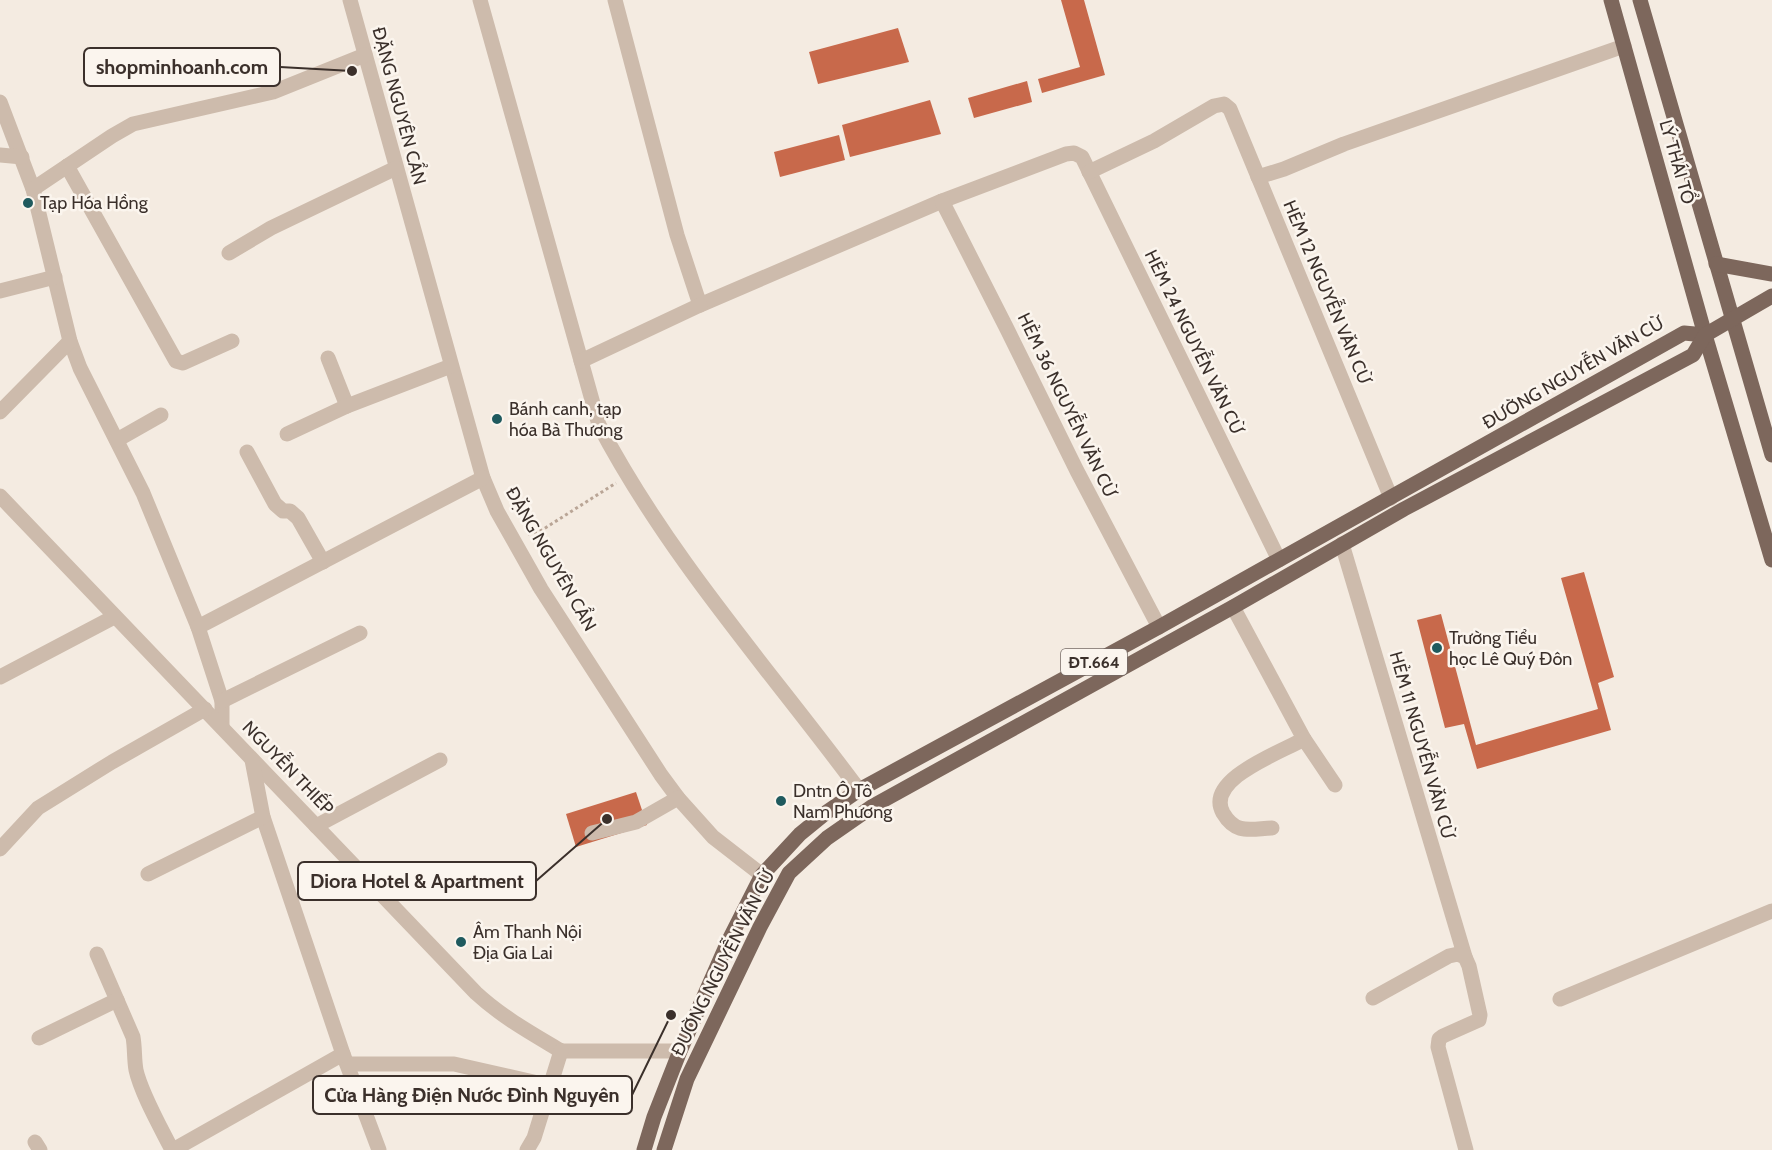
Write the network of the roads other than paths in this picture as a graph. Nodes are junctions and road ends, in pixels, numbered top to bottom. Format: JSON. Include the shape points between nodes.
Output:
{"nodes":[{"id":1,"x":350,"y":0,"type":"edge"},
{"id":2,"x":480,"y":0,"type":"edge"},
{"id":3,"x":615,"y":0,"type":"edge"},
{"id":4,"x":1611,"y":0,"type":"edge"},
{"id":5,"x":1640,"y":0,"type":"edge"},
{"id":6,"x":1624,"y":46,"type":"junction"},
{"id":7,"x":365,"y":55,"type":"junction"},
{"id":8,"x":0,"y":102,"type":"edge"},
{"id":9,"x":0,"y":155,"type":"edge"},
{"id":10,"x":22,"y":157,"type":"junction"},
{"id":11,"x":67,"y":166,"type":"junction"},
{"id":12,"x":396,"y":168,"type":"junction"},
{"id":13,"x":1089,"y":172,"type":"junction"},
{"id":14,"x":1258,"y":177,"type":"junction"},
{"id":15,"x":33,"y":189,"type":"junction"},
{"id":16,"x":942,"y":201,"type":"junction"},
{"id":17,"x":229,"y":253,"type":"dead end"},
{"id":18,"x":1716,"y":264,"type":"junction"},
{"id":19,"x":1772,"y":274,"type":"edge"},
{"id":20,"x":55,"y":277,"type":"junction"},
{"id":21,"x":0,"y":291,"type":"edge"},
{"id":22,"x":1772,"y":296,"type":"edge"},
{"id":23,"x":700,"y":305,"type":"junction"},
{"id":24,"x":1731,"y":319,"type":"junction"},
{"id":25,"x":1705,"y":335,"type":"junction"},
{"id":26,"x":70,"y":341,"type":"junction"},
{"id":27,"x":232,"y":341,"type":"dead end"},
{"id":28,"x":328,"y":358,"type":"dead end"},
{"id":29,"x":580,"y":360,"type":"junction"},
{"id":30,"x":451,"y":366,"type":"junction"},
{"id":31,"x":347,"y":406,"type":"junction"},
{"id":32,"x":0,"y":412,"type":"edge"},
{"id":33,"x":161,"y":415,"type":"dead end"},
{"id":34,"x":287,"y":435,"type":"dead end"},
{"id":35,"x":117,"y":440,"type":"junction"},
{"id":36,"x":247,"y":452,"type":"dead end"},
{"id":37,"x":1772,"y":455,"type":"edge"},
{"id":38,"x":483,"y":478,"type":"junction"},
{"id":39,"x":0,"y":496,"type":"edge"},
{"id":40,"x":1391,"y":498,"type":"junction"},
{"id":41,"x":1335,"y":529,"type":"junction"},
{"id":42,"x":1342,"y":544,"type":"junction"},
{"id":43,"x":1279,"y":560,"type":"junction"},
{"id":44,"x":1772,"y":560,"type":"edge"},
{"id":45,"x":323,"y":562,"type":"junction"},
{"id":46,"x":1233,"y":607,"type":"junction"},
{"id":47,"x":114,"y":617,"type":"junction"},
{"id":48,"x":198,"y":627,"type":"junction"},
{"id":49,"x":1159,"y":627,"type":"junction"},
{"id":50,"x":360,"y":633,"type":"dead end"},
{"id":51,"x":3,"y":670,"type":"edge"},
{"id":52,"x":222,"y":701,"type":"junction"},
{"id":53,"x":205,"y":709,"type":"junction"},
{"id":54,"x":222,"y":727,"type":"junction"},
{"id":55,"x":961,"y":735,"type":"junction"},
{"id":56,"x":1304,"y":739,"type":"junction"},
{"id":57,"x":972,"y":751,"type":"junction"},
{"id":58,"x":252,"y":760,"type":"junction"},
{"id":59,"x":440,"y":760,"type":"dead end"},
{"id":60,"x":1335,"y":785,"type":"dead end"},
{"id":61,"x":859,"y":790,"type":"junction"},
{"id":62,"x":678,"y":798,"type":"junction"},
{"id":63,"x":263,"y":817,"type":"junction"},
{"id":64,"x":316,"y":826,"type":"junction"},
{"id":65,"x":1272,"y":828,"type":"dead end"},
{"id":66,"x":592,"y":833,"type":"dead end"},
{"id":67,"x":0,"y":849,"type":"edge"},
{"id":68,"x":148,"y":874,"type":"dead end"},
{"id":69,"x":762,"y":875,"type":"junction"},
{"id":70,"x":1772,"y":911,"type":"edge"},
{"id":71,"x":97,"y":954,"type":"dead end"},
{"id":72,"x":1465,"y":957,"type":"junction"},
{"id":73,"x":1373,"y":998,"type":"dead end"},
{"id":74,"x":117,"y":999,"type":"junction"},
{"id":75,"x":1560,"y":999,"type":"dead end"},
{"id":76,"x":39,"y":1038,"type":"dead end"},
{"id":77,"x":561,"y":1051,"type":"junction"},
{"id":78,"x":680,"y":1051,"type":"junction"},
{"id":79,"x":345,"y":1059,"type":"junction"},
{"id":80,"x":551,"y":1086,"type":"junction"},
{"id":81,"x":172,"y":1150,"type":"edge"},
{"id":82,"x":379,"y":1150,"type":"edge"},
{"id":83,"x":526,"y":1150,"type":"edge"},
{"id":84,"x":644,"y":1150,"type":"edge"},
{"id":85,"x":664,"y":1150,"type":"edge"},
{"id":86,"x":1466,"y":1150,"type":"edge"}],
"edges":[{"from":1,"to":7,"type":"street","name":"ĐẶNG NGUYÊN CẨN"},
{"from":2,"to":29,"type":"street"},
{"from":3,"to":23,"type":"street","via":[[676,235]]},
{"from":4,"to":6,"type":"main road","name":"LÝ THÁI TỔ"},
{"from":5,"to":18,"type":"main road","name":"LÝ THÁI TỔ"},
{"from":6,"to":14,"type":"street"},
{"from":6,"to":25,"type":"main road","name":"LÝ THÁI TỔ"},
{"from":7,"to":11,"type":"street","via":[[273,92],[133,124]]},
{"from":7,"to":12,"type":"street","name":"ĐẶNG NGUYÊN CẨN"},
{"from":8,"to":10,"type":"street"},
{"from":9,"to":10,"type":"street"},
{"from":10,"to":15,"type":"street"},
{"from":11,"to":15,"type":"street"},
{"from":11,"to":27,"type":"street","via":[[176,361],[183,363]]},
{"from":12,"to":17,"type":"street"},
{"from":12,"to":30,"type":"street","name":"ĐẶNG NGUYÊN CẨN"},
{"from":13,"to":14,"type":"street","name":"HẺM 12 NGUYỄN VĂN CỪ","via":[[1224,104],[1230,109]]},
{"from":13,"to":16,"type":"street","name":"HẺM 24 NGUYỄN VĂN CỪ","via":[[1082,157],[1066,154]]},
{"from":13,"to":43,"type":"street","name":"HẺM 24 NGUYỄN VĂN CỪ"},
{"from":14,"to":40,"type":"street","name":"HẺM 12 NGUYỄN VĂN CỪ"},
{"from":15,"to":20,"type":"street"},
{"from":16,"to":23,"type":"street"},
{"from":16,"to":49,"type":"street","name":"HẺM 36 NGUYỄN VĂN CỪ"},
{"from":18,"to":19,"type":"main road"},
{"from":18,"to":24,"type":"main road","name":"LÝ THÁI TỔ"},
{"from":20,"to":21,"type":"street"},
{"from":20,"to":26,"type":"street"},
{"from":22,"to":24,"type":"main road","number":"ĐT.664"},
{"from":23,"to":29,"type":"street"},
{"from":24,"to":25,"type":"main road","number":"ĐT.664"},
{"from":24,"to":37,"type":"main road","name":"LÝ THÁI TỔ"},
{"from":25,"to":40,"type":"main road","name":"ĐƯỜNG NGUYỄN VĂN CỪ","number":"ĐT.664","via":[[1684,333]]},
{"from":25,"to":42,"type":"main road","name":"ĐƯỜNG NGUYỄN VĂN CỪ","number":"ĐT.664","via":[[1693,355]]},
{"from":25,"to":44,"type":"main road","name":"LÝ THÁI TỔ"},
{"from":26,"to":32,"type":"street"},
{"from":26,"to":35,"type":"street"},
{"from":28,"to":31,"type":"street"},
{"from":29,"to":61,"type":"street","via":[[599,425],[675,548],[738,636],[804,715]]},
{"from":30,"to":31,"type":"street"},
{"from":30,"to":38,"type":"street","name":"ĐẶNG NGUYÊN CẨN"},
{"from":31,"to":34,"type":"street"},
{"from":33,"to":35,"type":"street"},
{"from":35,"to":48,"type":"street"},
{"from":36,"to":45,"type":"street","via":[[275,504],[298,518]]},
{"from":38,"to":45,"type":"street"},
{"from":38,"to":62,"type":"street","name":"ĐẶNG NGUYÊN CẨN","via":[[497,511],[542,589]]},
{"from":39,"to":47,"type":"street","name":"NGUYỄN THIẾP"},
{"from":40,"to":41,"type":"main road","name":"ĐƯỜNG NGUYỄN VĂN CỪ","number":"ĐT.664"},
{"from":41,"to":42,"type":"main road"},
{"from":41,"to":43,"type":"main road","name":"ĐƯỜNG NGUYỄN VĂN CỪ","number":"ĐT.664"},
{"from":42,"to":46,"type":"main road","name":"ĐƯỜNG NGUYỄN VĂN CỪ","number":"ĐT.664"},
{"from":42,"to":72,"type":"street","name":"HẺM 11 NGUYỄN VĂN CỪ"},
{"from":43,"to":49,"type":"main road","name":"ĐƯỜNG NGUYỄN VĂN CỪ","number":"ĐT.664"},
{"from":45,"to":48,"type":"street"},
{"from":46,"to":56,"type":"street"},
{"from":46,"to":57,"type":"main road","name":"ĐƯỜNG NGUYỄN VĂN CỪ","number":"ĐT.664"},
{"from":47,"to":51,"type":"street"},
{"from":47,"to":53,"type":"street","name":"NGUYỄN THIẾP"},
{"from":48,"to":52,"type":"street"},
{"from":49,"to":55,"type":"main road","name":"ĐƯỜNG NGUYỄN VĂN CỪ","number":"ĐT.664"},
{"from":50,"to":52,"type":"street"},
{"from":52,"to":54,"type":"street"},
{"from":53,"to":54,"type":"street","name":"NGUYỄN THIẾP"},
{"from":53,"to":67,"type":"street","via":[[38,808]]},
{"from":54,"to":58,"type":"street","name":"NGUYỄN THIẾP"},
{"from":55,"to":57,"type":"main road"},
{"from":55,"to":61,"type":"main road","name":"ĐƯỜNG NGUYỄN VĂN CỪ","number":"ĐT.664"},
{"from":56,"to":60,"type":"street"},
{"from":56,"to":65,"type":"street","via":[[1236,775],[1220,798],[1222,812],[1234,827]]},
{"from":57,"to":85,"type":"main road","name":"ĐƯỜNG NGUYỄN VĂN CỪ","number":"ĐT.664","via":[[873,806],[827,838],[789,873],[687,1079]]},
{"from":58,"to":63,"type":"street"},
{"from":58,"to":64,"type":"street","name":"NGUYỄN THIẾP"},
{"from":59,"to":64,"type":"street"},
{"from":61,"to":69,"type":"main road","name":"ĐƯỜNG NGUYỄN VĂN CỪ","number":"ĐT.664","via":[[800,834]]},
{"from":62,"to":66,"type":"street","via":[[636,822]]},
{"from":62,"to":69,"type":"street","name":"ĐẶNG NGUYÊN CẨN","via":[[713,837]]},
{"from":63,"to":68,"type":"street"},
{"from":63,"to":79,"type":"street"},
{"from":64,"to":77,"type":"street","name":"NGUYỄN THIẾP","via":[[493,1008]]},
{"from":69,"to":78,"type":"main road","name":"ĐƯỜNG NGUYỄN VĂN CỪ","number":"ĐT.664"},
{"from":70,"to":75,"type":"street"},
{"from":71,"to":74,"type":"street"},
{"from":72,"to":73,"type":"street","via":[[1449,956]]},
{"from":72,"to":86,"type":"street","name":"HẺM 11 NGUYỄN VĂN CỪ","via":[[1479,1020],[1443,1036],[1437,1047]]},
{"from":74,"to":76,"type":"street"},
{"from":74,"to":81,"type":"street","via":[[133,1037],[136,1071]]},
{"from":77,"to":78,"type":"street"},
{"from":77,"to":80,"type":"street"},
{"from":78,"to":84,"type":"main road","name":"ĐƯỜNG NGUYỄN VĂN CỪ","number":"ĐT.664"},
{"from":79,"to":80,"type":"street","via":[[454,1064]]},
{"from":79,"to":81,"type":"street"},
{"from":79,"to":82,"type":"street"},
{"from":80,"to":83,"type":"street","via":[[534,1138]]}]}
